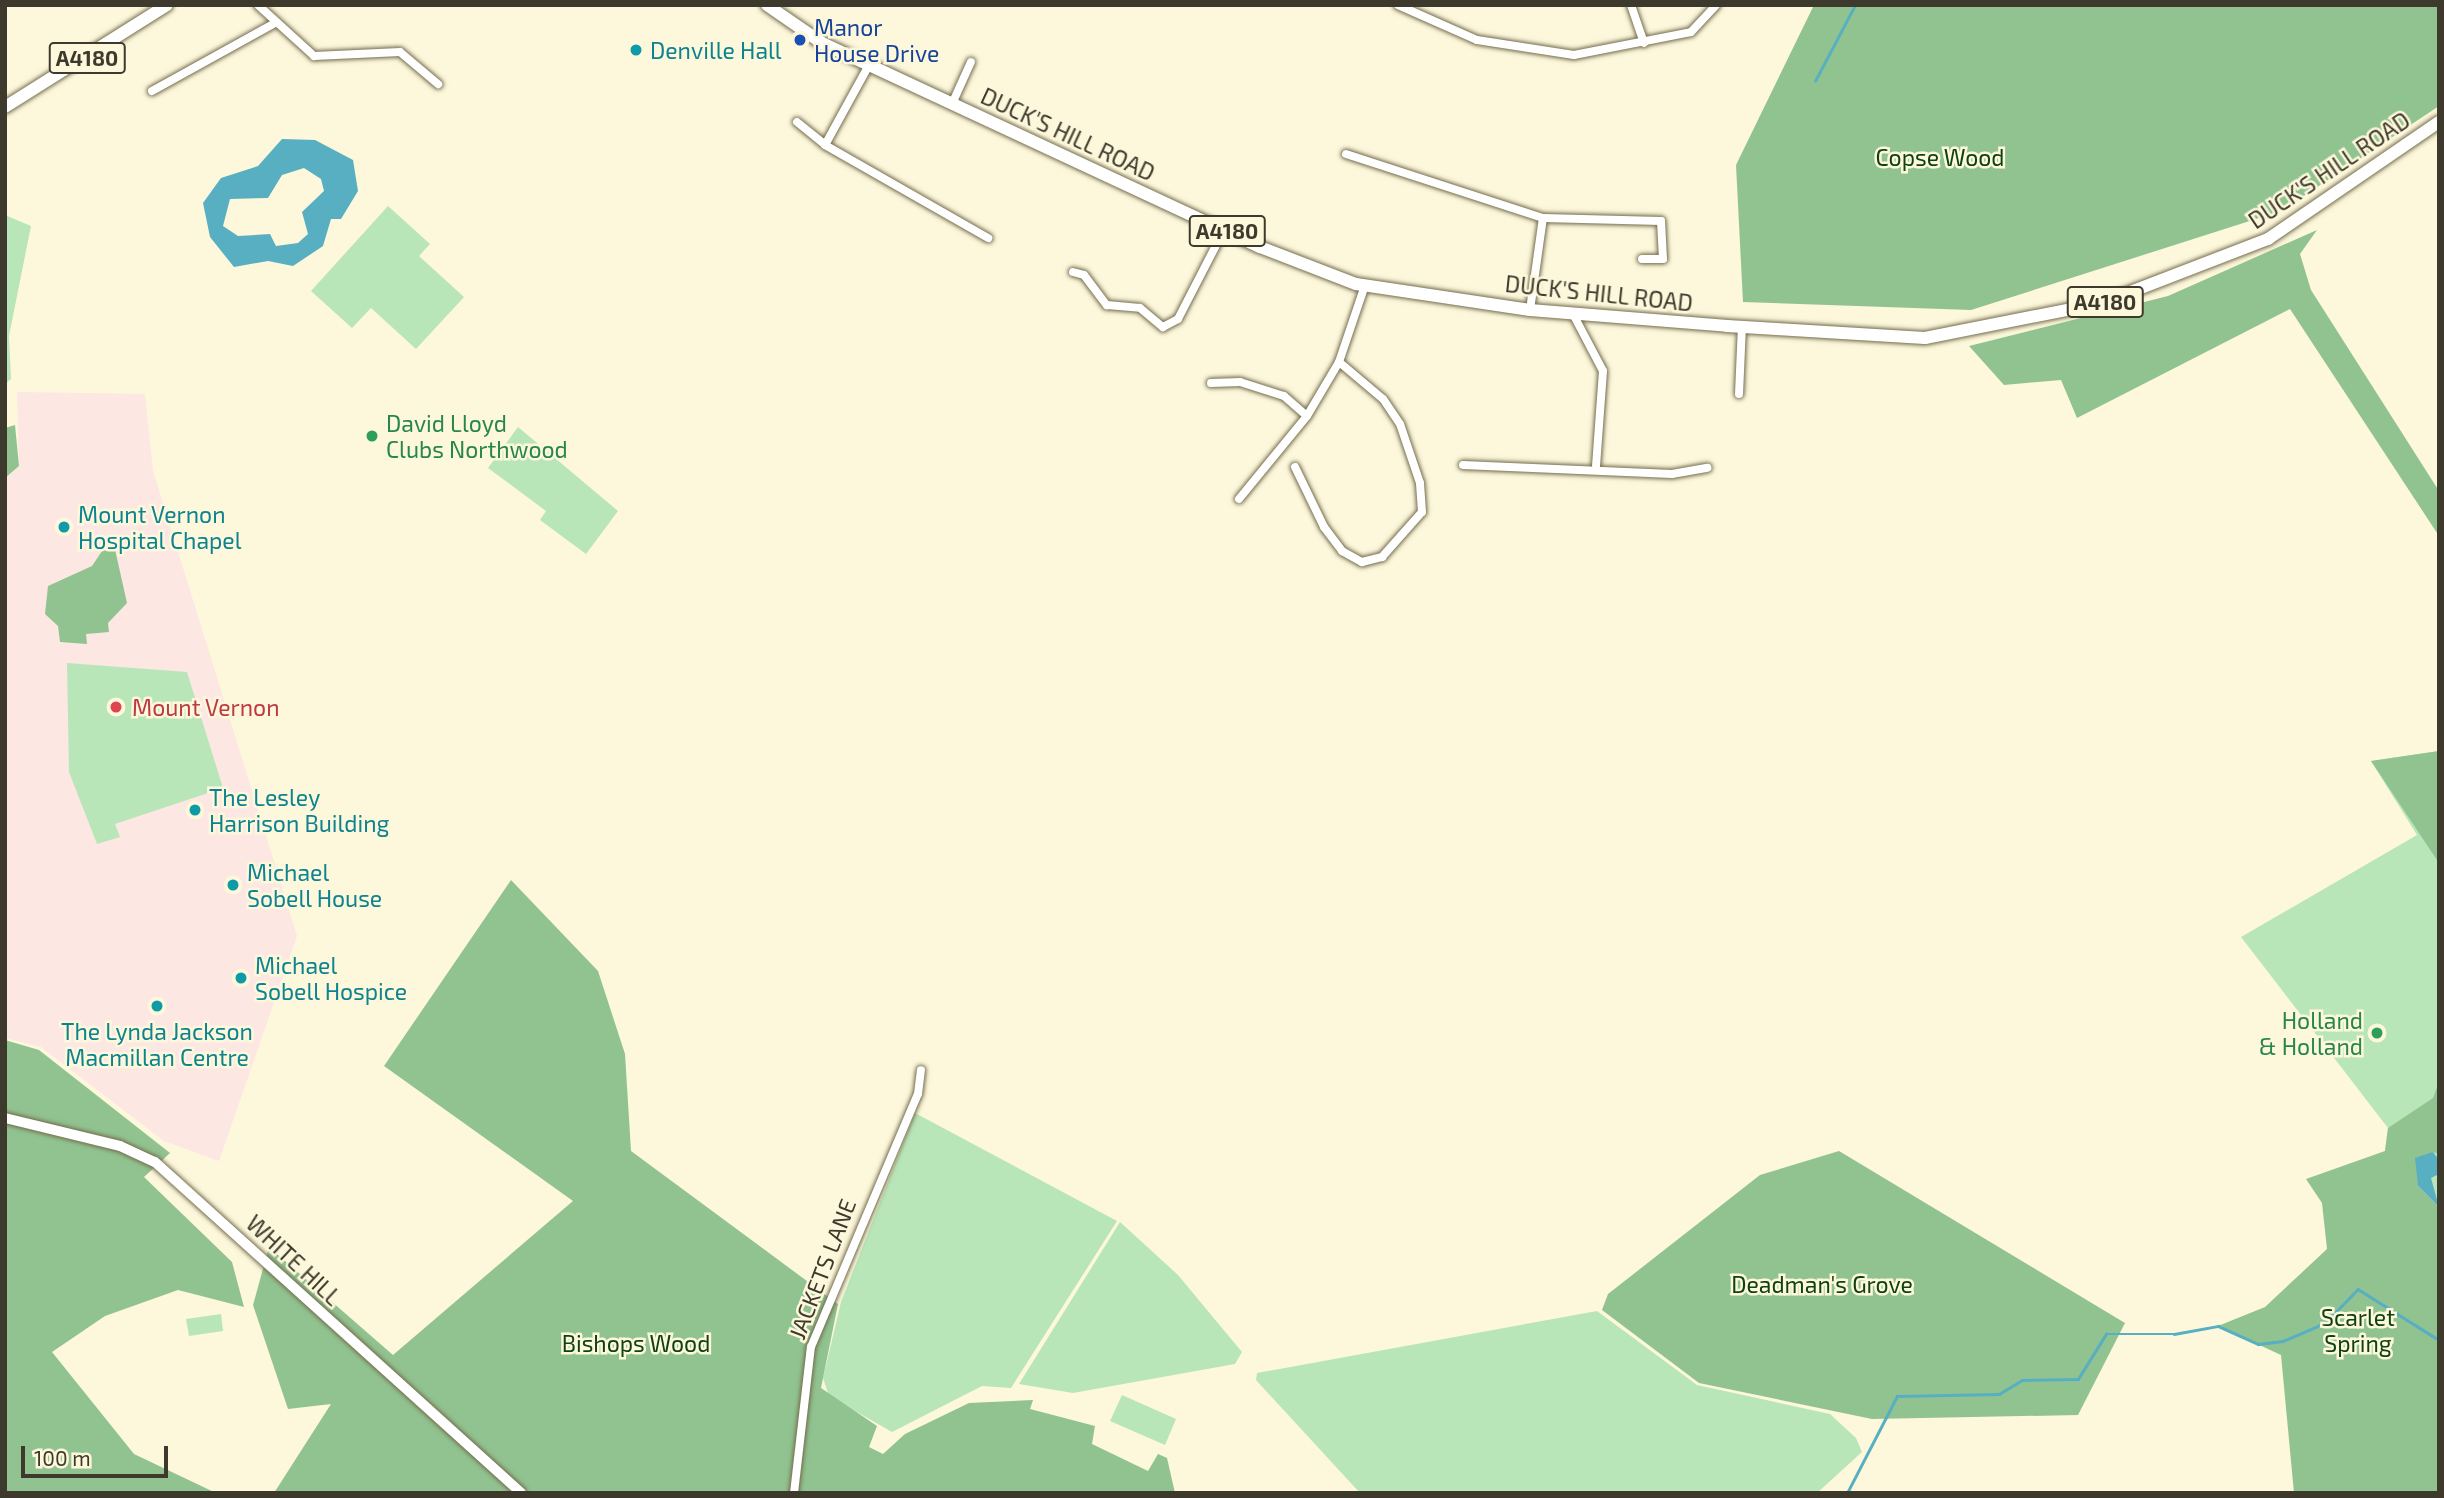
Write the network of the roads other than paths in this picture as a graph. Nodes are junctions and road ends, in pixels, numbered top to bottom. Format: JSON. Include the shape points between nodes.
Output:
{"nodes":[{"id":1,"x":167,"y":5,"type":"edge"},
{"id":2,"x":258,"y":5,"type":"edge"},
{"id":3,"x":767,"y":5,"type":"edge"},
{"id":4,"x":1398,"y":5,"type":"edge"},
{"id":5,"x":1631,"y":5,"type":"edge"},
{"id":6,"x":1716,"y":5,"type":"edge"},
{"id":7,"x":275,"y":23,"type":"junction"},
{"id":8,"x":1644,"y":43,"type":"junction"},
{"id":9,"x":971,"y":62,"type":"dead end"},
{"id":10,"x":869,"y":65,"type":"junction"},
{"id":11,"x":438,"y":85,"type":"dead end"},
{"id":12,"x":152,"y":91,"type":"dead end"},
{"id":13,"x":952,"y":104,"type":"junction"},
{"id":14,"x":5,"y":107,"type":"edge"},
{"id":15,"x":797,"y":122,"type":"dead end"},
{"id":16,"x":2439,"y":122,"type":"edge"},
{"id":17,"x":825,"y":145,"type":"junction"},
{"id":18,"x":1346,"y":154,"type":"dead end"},
{"id":19,"x":1543,"y":218,"type":"junction"},
{"id":20,"x":1224,"y":230,"type":"junction"},
{"id":21,"x":988,"y":237,"type":"dead end"},
{"id":22,"x":1642,"y":260,"type":"dead end"},
{"id":23,"x":1073,"y":272,"type":"dead end"},
{"id":24,"x":1365,"y":285,"type":"junction"},
{"id":25,"x":1530,"y":310,"type":"junction"},
{"id":26,"x":1573,"y":314,"type":"junction"},
{"id":27,"x":1742,"y":326,"type":"junction"},
{"id":28,"x":1339,"y":362,"type":"junction"},
{"id":29,"x":1211,"y":383,"type":"dead end"},
{"id":30,"x":1739,"y":394,"type":"dead end"},
{"id":31,"x":1307,"y":416,"type":"junction"},
{"id":32,"x":1463,"y":465,"type":"dead end"},
{"id":33,"x":1596,"y":466,"type":"junction"},
{"id":34,"x":1295,"y":467,"type":"dead end"},
{"id":35,"x":1707,"y":468,"type":"dead end"},
{"id":36,"x":1239,"y":499,"type":"dead end"},
{"id":37,"x":920,"y":1070,"type":"dead end"},
{"id":38,"x":5,"y":1118,"type":"edge"},
{"id":39,"x":521,"y":1493,"type":"edge"},
{"id":40,"x":794,"y":1493,"type":"edge"}],
"edges":[{"from":1,"to":14,"type":"main road","number":"A4180"},
{"from":2,"to":7,"type":"street"},
{"from":3,"to":10,"type":"main road","name":"DUCK'S HILL ROAD","number":"A4180","via":[[822,43]]},
{"from":4,"to":8,"type":"street","via":[[1477,40],[1532,50],[1574,55]]},
{"from":5,"to":8,"type":"street"},
{"from":6,"to":8,"type":"street","via":[[1703,26]]},
{"from":7,"to":11,"type":"street","via":[[314,56],[400,52]]},
{"from":7,"to":12,"type":"street"},
{"from":9,"to":13,"type":"street"},
{"from":10,"to":13,"type":"main road","name":"DUCK'S HILL ROAD","number":"A4180"},
{"from":10,"to":17,"type":"street"},
{"from":13,"to":20,"type":"main road","name":"DUCK'S HILL ROAD","number":"A4180"},
{"from":15,"to":17,"type":"street"},
{"from":16,"to":27,"type":"main road","name":"DUCK'S HILL ROAD","number":"A4180","via":[[2268,239],[2102,303],[1926,338]]},
{"from":17,"to":21,"type":"street"},
{"from":18,"to":19,"type":"street"},
{"from":19,"to":22,"type":"street","via":[[1661,221],[1663,259]]},
{"from":19,"to":25,"type":"street"},
{"from":20,"to":23,"type":"street","via":[[1178,319],[1163,327],[1140,308],[1107,305],[1084,275]]},
{"from":20,"to":24,"type":"main road","name":"DUCK'S HILL ROAD","number":"A4180"},
{"from":24,"to":25,"type":"main road","name":"DUCK'S HILL ROAD","number":"A4180"},
{"from":24,"to":28,"type":"street"},
{"from":25,"to":26,"type":"main road","name":"DUCK'S HILL ROAD","number":"A4180"},
{"from":26,"to":27,"type":"main road","name":"DUCK'S HILL ROAD","number":"A4180"},
{"from":26,"to":33,"type":"street","via":[[1603,371]]},
{"from":27,"to":30,"type":"street"},
{"from":28,"to":31,"type":"street"},
{"from":28,"to":34,"type":"street","via":[[1383,399],[1400,424],[1420,483],[1422,512],[1382,557],[1362,562],[1329,535]]},
{"from":29,"to":31,"type":"street","via":[[1240,382],[1284,396]]},
{"from":31,"to":36,"type":"street"},
{"from":32,"to":33,"type":"street"},
{"from":33,"to":35,"type":"street","via":[[1672,474]]},
{"from":37,"to":40,"type":"street","name":"JACKETS LANE","via":[[918,1094],[811,1347]]},
{"from":38,"to":39,"type":"street","name":"WHITE HILL","via":[[120,1146],[155,1162]]}]}
